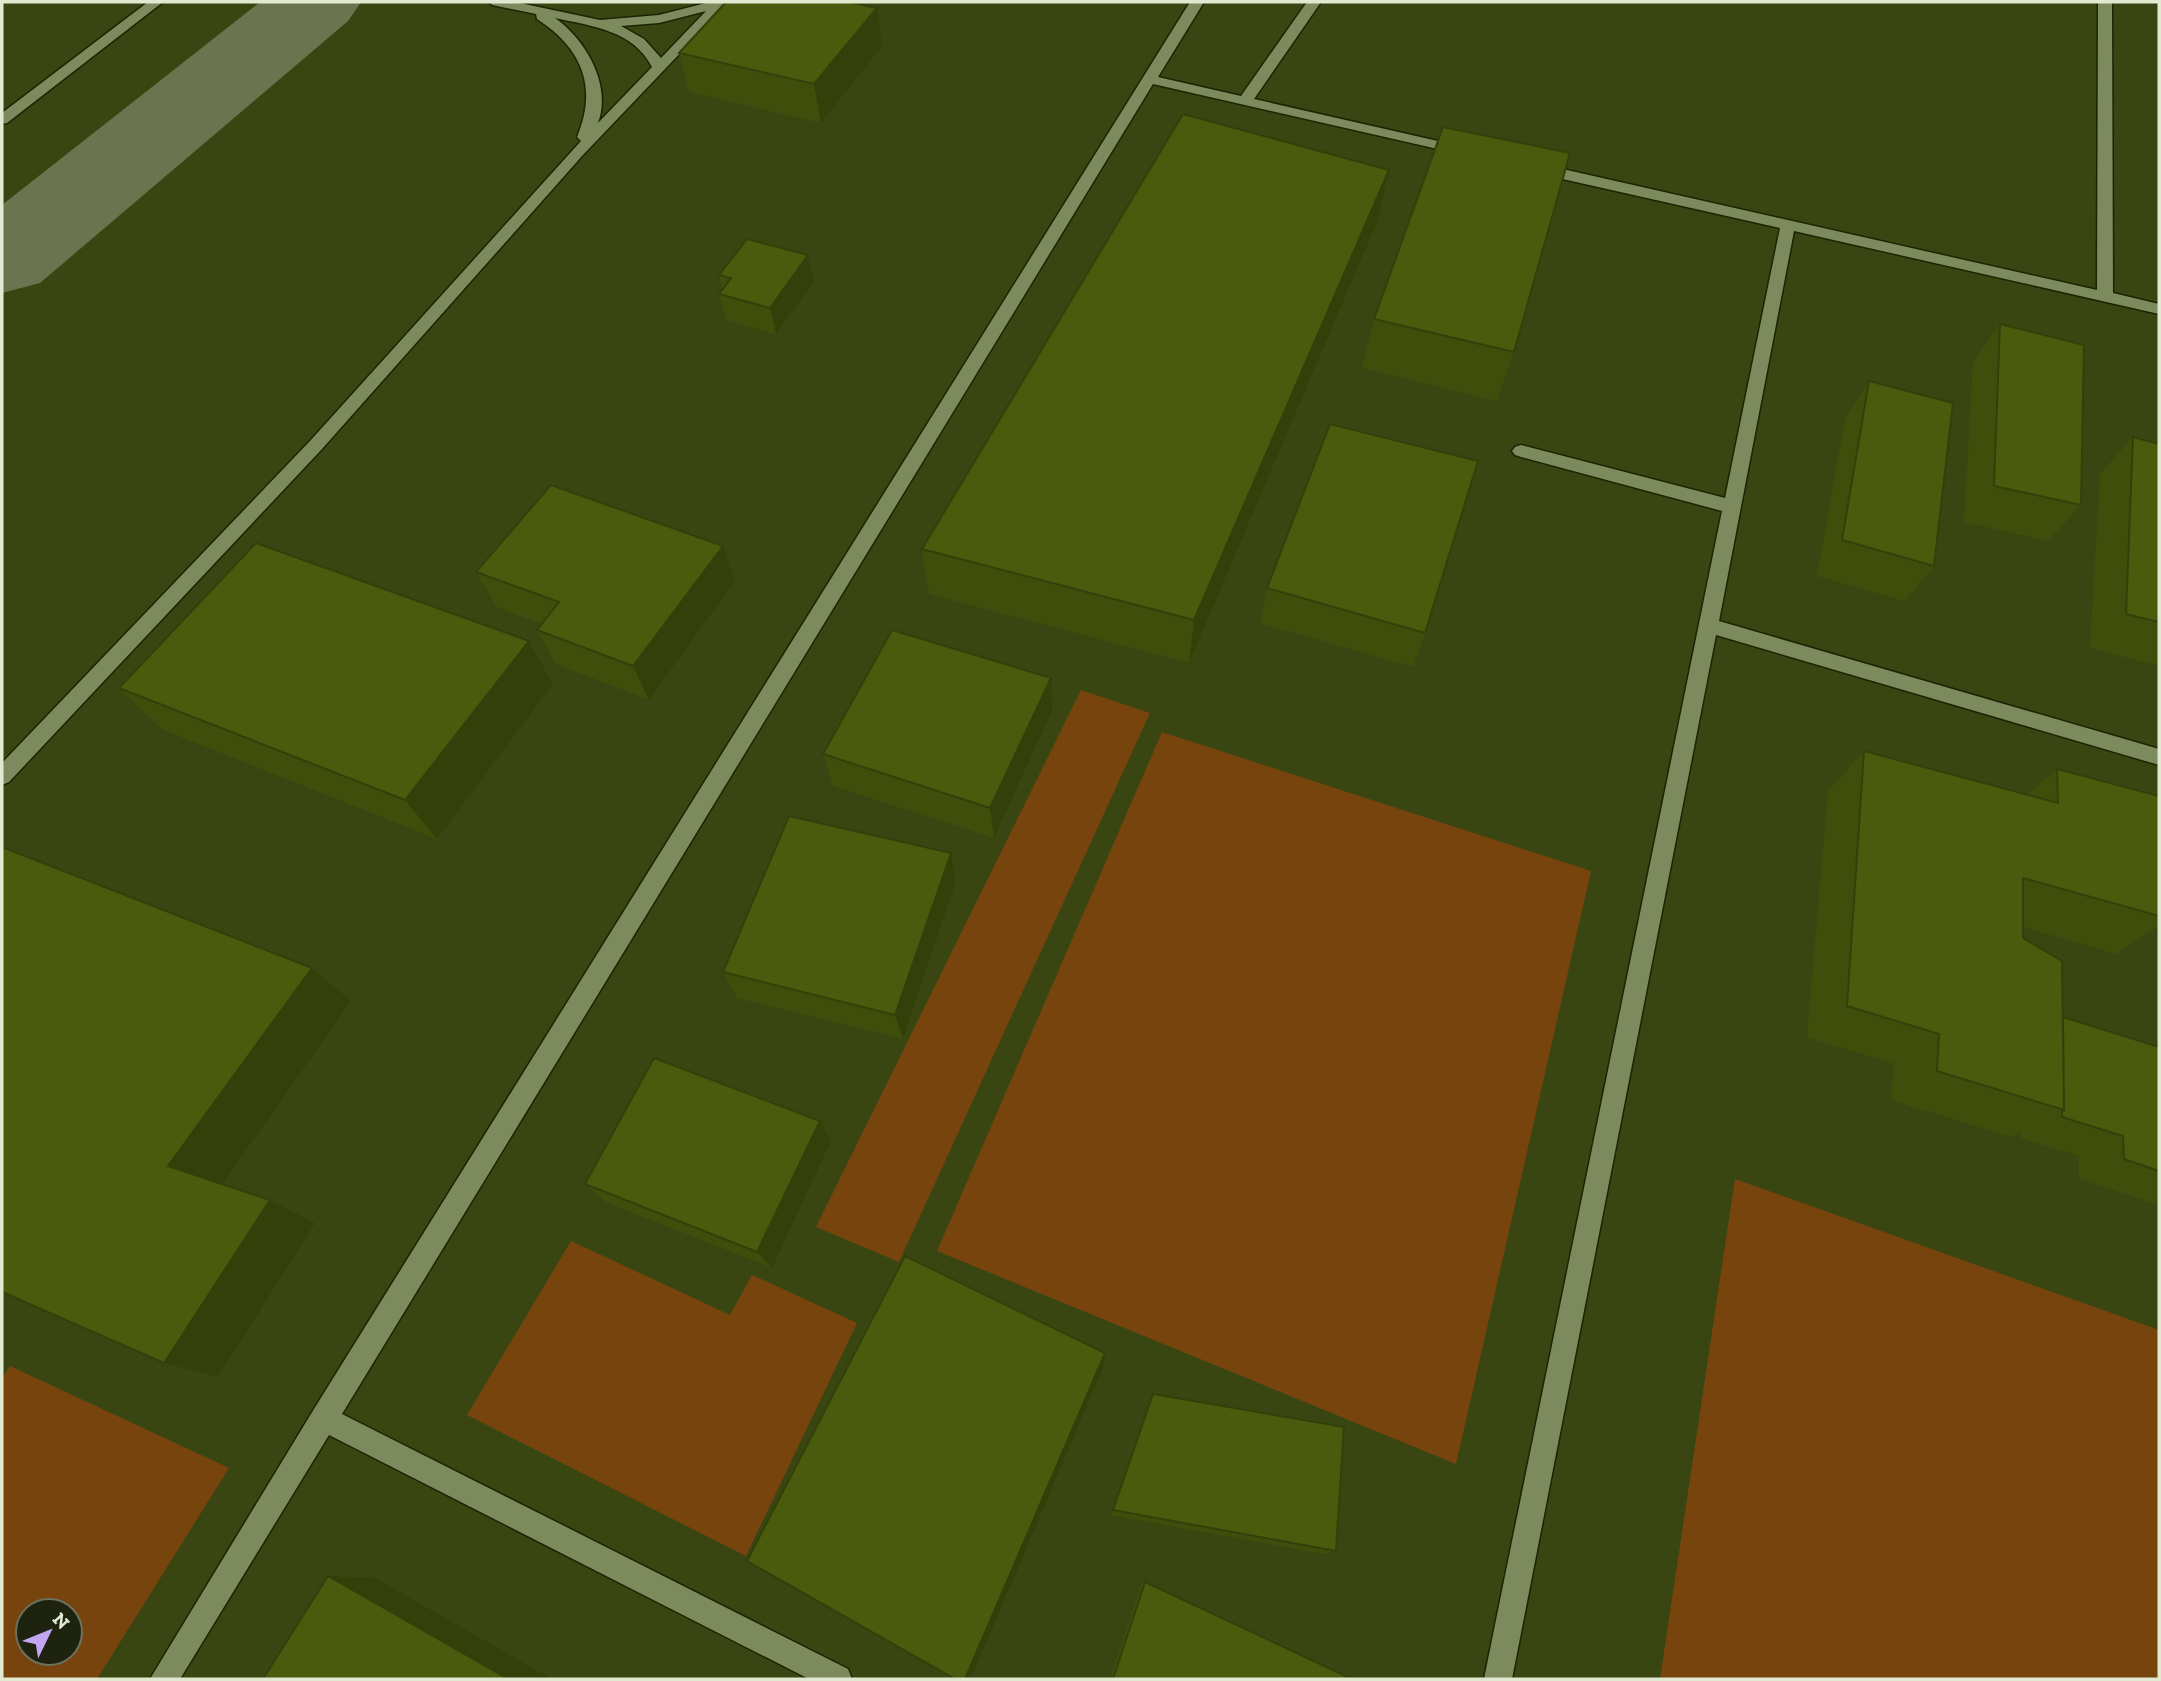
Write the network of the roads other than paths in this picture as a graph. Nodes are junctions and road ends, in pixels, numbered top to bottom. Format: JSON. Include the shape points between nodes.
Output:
{"nodes":[{"id":1,"x":156,"y":2,"type":"edge"},
{"id":2,"x":497,"y":2,"type":"edge"},
{"id":3,"x":722,"y":2,"type":"edge"},
{"id":4,"x":1197,"y":2,"type":"edge"},
{"id":5,"x":1314,"y":2,"type":"edge"},
{"id":6,"x":2105,"y":2,"type":"edge"},
{"id":7,"x":531,"y":10,"type":"junction"},
{"id":8,"x":600,"y":24,"type":"junction"},
{"id":9,"x":660,"y":69,"type":"junction"},
{"id":10,"x":1149,"y":79,"type":"junction"},
{"id":11,"x":1245,"y":101,"type":"junction"},
{"id":12,"x":2,"y":120,"type":"edge"},
{"id":13,"x":577,"y":153,"type":"junction"},
{"id":14,"x":1476,"y":154,"type":"edge"},
{"id":15,"x":1517,"y":163,"type":"edge"},
{"id":16,"x":1788,"y":225,"type":"junction"},
{"id":17,"x":2105,"y":297,"type":"junction"},
{"id":18,"x":2159,"y":309,"type":"edge"},
{"id":19,"x":1521,"y":451,"type":"dead end"},
{"id":20,"x":1732,"y":507,"type":"junction"},
{"id":21,"x":1708,"y":625,"type":"junction"},
{"id":22,"x":2159,"y":757,"type":"edge"},
{"id":23,"x":2,"y":776,"type":"edge"},
{"id":24,"x":323,"y":1418,"type":"junction"},
{"id":25,"x":163,"y":1679,"type":"edge"},
{"id":26,"x":838,"y":1679,"type":"edge"},
{"id":27,"x":1498,"y":1679,"type":"edge"}],
"edges":[{"from":1,"to":12,"type":"lane"},
{"from":2,"to":7,"type":"lane"},
{"from":3,"to":8,"type":"lane","via":[[659,19]]},
{"from":3,"to":9,"type":"lane"},
{"from":4,"to":10,"type":"lane"},
{"from":5,"to":11,"type":"lane"},
{"from":6,"to":17,"type":"lane"},
{"from":7,"to":8,"type":"lane"},
{"from":7,"to":13,"type":"lane","via":[[556,23],[586,62],[594,112]]},
{"from":8,"to":9,"type":"lane","via":[[639,41]]},
{"from":9,"to":13,"type":"lane"},
{"from":10,"to":11,"type":"lane"},
{"from":10,"to":24,"type":"lane"},
{"from":11,"to":14,"type":"lane"},
{"from":13,"to":23,"type":"lane","via":[[316,445]]},
{"from":15,"to":16,"type":"lane"},
{"from":16,"to":17,"type":"lane"},
{"from":16,"to":20,"type":"lane"},
{"from":17,"to":18,"type":"lane"},
{"from":19,"to":20,"type":"lane"},
{"from":20,"to":21,"type":"lane"},
{"from":21,"to":22,"type":"lane"},
{"from":21,"to":27,"type":"lane"},
{"from":24,"to":25,"type":"lane"},
{"from":24,"to":26,"type":"lane"}]}
